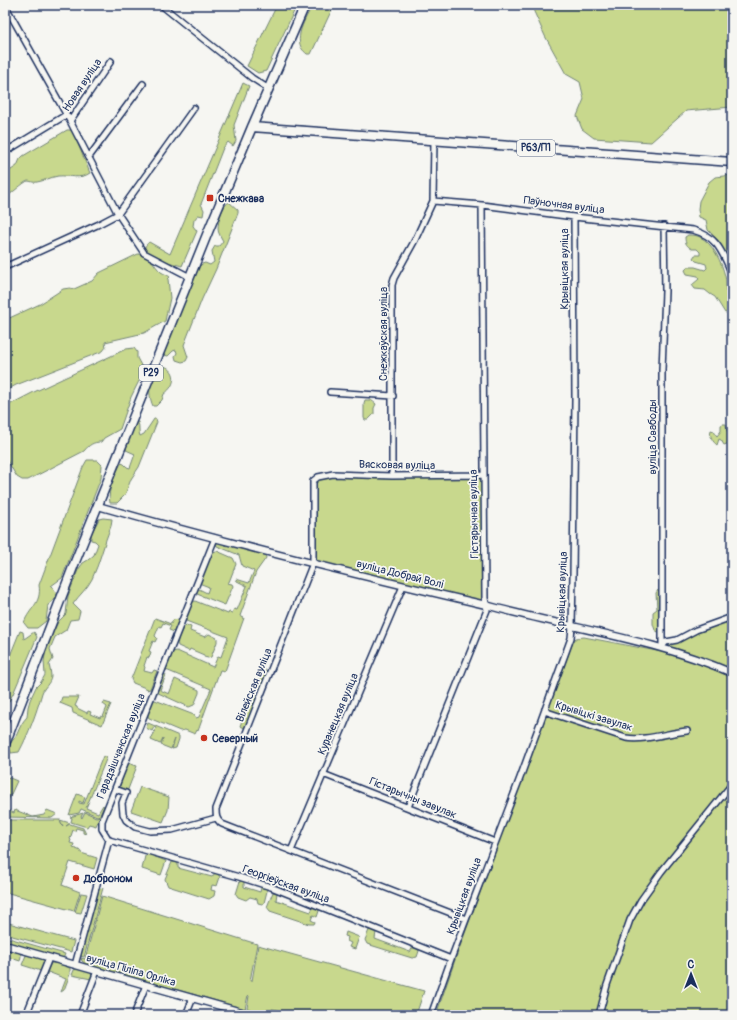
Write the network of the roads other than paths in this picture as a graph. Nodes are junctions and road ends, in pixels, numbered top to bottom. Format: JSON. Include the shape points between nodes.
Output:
{"nodes":[{"id":1,"x":5,"y":5,"type":"edge"},
{"id":2,"x":161,"y":5,"type":"edge"},
{"id":3,"x":305,"y":5,"type":"edge"},
{"id":4,"x":111,"y":61,"type":"dead end"},
{"id":5,"x":143,"y":84,"type":"dead end"},
{"id":6,"x":269,"y":88,"type":"junction"},
{"id":7,"x":194,"y":108,"type":"dead end"},
{"id":8,"x":66,"y":116,"type":"junction"},
{"id":9,"x":70,"y":121,"type":"junction"},
{"id":10,"x":252,"y":126,"type":"junction"},
{"id":11,"x":434,"y":141,"type":"junction"},
{"id":12,"x":5,"y":152,"type":"edge"},
{"id":13,"x":89,"y":157,"type":"junction"},
{"id":14,"x":732,"y":162,"type":"edge"},
{"id":15,"x":433,"y":201,"type":"junction"},
{"id":16,"x":482,"y":205,"type":"junction"},
{"id":17,"x":118,"y":214,"type":"junction"},
{"id":18,"x":574,"y":217,"type":"junction"},
{"id":19,"x":664,"y":226,"type":"junction"},
{"id":20,"x":5,"y":266,"type":"edge"},
{"id":21,"x":732,"y":274,"type":"edge"},
{"id":22,"x":190,"y":277,"type":"junction"},
{"id":23,"x":330,"y":392,"type":"dead end"},
{"id":24,"x":392,"y":396,"type":"junction"},
{"id":25,"x":484,"y":475,"type":"junction"},
{"id":26,"x":392,"y":476,"type":"junction"},
{"id":27,"x":313,"y":481,"type":"joint"},
{"id":28,"x":98,"y":506,"type":"junction"},
{"id":29,"x":215,"y":538,"type":"junction"},
{"id":30,"x":313,"y":563,"type":"junction"},
{"id":31,"x":403,"y":586,"type":"junction"},
{"id":32,"x":486,"y":605,"type":"junction"},
{"id":33,"x":732,"y":617,"type":"edge"},
{"id":34,"x":572,"y":627,"type":"junction"},
{"id":35,"x":662,"y":648,"type":"junction"},
{"id":36,"x":732,"y":673,"type":"edge"},
{"id":37,"x":545,"y":709,"type":"junction"},
{"id":38,"x":687,"y":731,"type":"dead end"},
{"id":39,"x":5,"y":744,"type":"edge"},
{"id":40,"x":323,"y":774,"type":"junction"},
{"id":41,"x":732,"y":784,"type":"edge"},
{"id":42,"x":115,"y":789,"type":"junction"},
{"id":43,"x":408,"y":807,"type":"junction"},
{"id":44,"x":216,"y":818,"type":"junction"},
{"id":45,"x":109,"y":840,"type":"junction"},
{"id":46,"x":494,"y":842,"type":"junction"},
{"id":47,"x":291,"y":851,"type":"junction"},
{"id":48,"x":466,"y":920,"type":"junction"},
{"id":49,"x":5,"y":945,"type":"edge"},
{"id":50,"x":49,"y":958,"type":"junction"},
{"id":51,"x":451,"y":959,"type":"junction"},
{"id":52,"x":75,"y":965,"type":"junction"},
{"id":53,"x":97,"y":971,"type":"junction"},
{"id":54,"x":146,"y":985,"type":"junction"},
{"id":55,"x":193,"y":998,"type":"junction"},
{"id":56,"x":245,"y":1014,"type":"edge"},
{"id":57,"x":26,"y":1015,"type":"edge"},
{"id":58,"x":80,"y":1015,"type":"edge"},
{"id":59,"x":134,"y":1015,"type":"edge"},
{"id":60,"x":186,"y":1015,"type":"edge"},
{"id":61,"x":252,"y":1015,"type":"edge"},
{"id":62,"x":432,"y":1015,"type":"edge"},
{"id":63,"x":599,"y":1015,"type":"edge"}],
"edges":[{"from":1,"to":8,"type":"street"},
{"from":2,"to":6,"type":"street","via":[[252,78]]},
{"from":3,"to":6,"type":"main road","number":"Р29"},
{"from":4,"to":9,"type":"street","name":"Новая вуліца"},
{"from":5,"to":13,"type":"street"},
{"from":6,"to":10,"type":"main road","number":"Р29"},
{"from":7,"to":17,"type":"street"},
{"from":8,"to":9,"type":"street"},
{"from":8,"to":12,"type":"street"},
{"from":9,"to":13,"type":"street"},
{"from":10,"to":11,"type":"main road","number":"Р63/П1"},
{"from":10,"to":22,"type":"main road","number":"Р29"},
{"from":11,"to":14,"type":"main road","number":"Р63/П1"},
{"from":11,"to":15,"type":"street"},
{"from":13,"to":17,"type":"street"},
{"from":15,"to":16,"type":"street","name":"Паўночная вуліца"},
{"from":15,"to":24,"type":"street","name":"Снежкаўская вуліца","via":[[392,285]]},
{"from":16,"to":18,"type":"street","name":"Паўночная вуліца"},
{"from":16,"to":25,"type":"street","name":"Гістарычная вуліца"},
{"from":17,"to":20,"type":"street"},
{"from":17,"to":22,"type":"street","via":[[144,253]]},
{"from":18,"to":19,"type":"street","name":"Паўночная вуліца"},
{"from":18,"to":34,"type":"street","name":"Крывіцкая вуліца"},
{"from":19,"to":21,"type":"street","name":"Паўночная вуліца","via":[[704,233],[717,243]]},
{"from":19,"to":35,"type":"street","name":"вуліца Свабоды"},
{"from":22,"to":28,"type":"main road","number":"Р29"},
{"from":23,"to":24,"type":"street"},
{"from":24,"to":26,"type":"street","name":"Снежкаўская вуліца"},
{"from":25,"to":26,"type":"street","name":"Вясковая вуліца"},
{"from":25,"to":32,"type":"street","name":"Гістарычная вуліца"},
{"from":26,"to":27,"type":"street","name":"Вясковая вуліца","via":[[333,474],[318,477]]},
{"from":27,"to":30,"type":"street","name":"Вілейская вуліца"},
{"from":28,"to":29,"type":"street","name":"вуліца Добрай Волі"},
{"from":28,"to":39,"type":"main road","number":"Р29"},
{"from":29,"to":30,"type":"street","name":"вуліца Добрай Волі"},
{"from":29,"to":42,"type":"street","name":"Гарадзішчанская вуліца"},
{"from":30,"to":31,"type":"street","name":"вуліца Добрай Волі"},
{"from":30,"to":44,"type":"street","name":"Вілейская вуліца","via":[[216,809]]},
{"from":31,"to":32,"type":"street","name":"вуліца Добрай Волі"},
{"from":31,"to":40,"type":"street","name":"Куранецкая вуліца"},
{"from":32,"to":34,"type":"street","name":"вуліца Добрай Волі"},
{"from":32,"to":43,"type":"street","name":"Гістарычная вуліца","via":[[487,610]]},
{"from":33,"to":35,"type":"street","via":[[677,640],[666,642]]},
{"from":34,"to":35,"type":"street","name":"вуліца Добрай Волі"},
{"from":34,"to":37,"type":"street","name":"Крывіцкая вуліца","via":[[571,638]]},
{"from":35,"to":36,"type":"street","name":"вуліца Добрай Волі"},
{"from":37,"to":38,"type":"street","name":"Крывіцкі завулак","via":[[547,712],[626,738],[638,739]]},
{"from":37,"to":46,"type":"street","name":"Крывіцкая вуліца"},
{"from":40,"to":43,"type":"street","name":"Гістарычны завулак"},
{"from":40,"to":47,"type":"street","name":"Куранецкая вуліца"},
{"from":41,"to":63,"type":"street","via":[[641,900],[630,920]]},
{"from":42,"to":44,"type":"street","via":[[126,794],[122,803],[123,814],[135,827],[150,831],[172,830]]},
{"from":42,"to":45,"type":"street","name":"Гарадзішчанская вуліца","via":[[101,824]]},
{"from":43,"to":46,"type":"street","name":"Гістарычны завулак"},
{"from":44,"to":47,"type":"street","via":[[222,824]]},
{"from":45,"to":51,"type":"street","name":"Георгіеўская вуліца","via":[[271,888]]},
{"from":45,"to":52,"type":"street"},
{"from":46,"to":48,"type":"street","name":"Крывіцкая вуліца"},
{"from":47,"to":48,"type":"street"},
{"from":48,"to":51,"type":"street","name":"Крывіцкая вуліца"},
{"from":49,"to":50,"type":"street","name":"вуліца Піліпа Орліка"},
{"from":50,"to":52,"type":"street","name":"вуліца Піліпа Орліка"},
{"from":50,"to":57,"type":"street"},
{"from":51,"to":62,"type":"street","name":"Крывіцкая вуліца"},
{"from":52,"to":53,"type":"street","name":"вуліца Піліпа Орліка"},
{"from":53,"to":54,"type":"street","name":"вуліца Піліпа Орліка"},
{"from":53,"to":58,"type":"street"},
{"from":54,"to":55,"type":"street","name":"вуліца Піліпа Орліка"},
{"from":54,"to":59,"type":"street"},
{"from":55,"to":56,"type":"street","name":"вуліца Піліпа Орліка"},
{"from":55,"to":60,"type":"street"},
{"from":56,"to":61,"type":"street","name":"вуліца Піліпа Орліка"}]}
